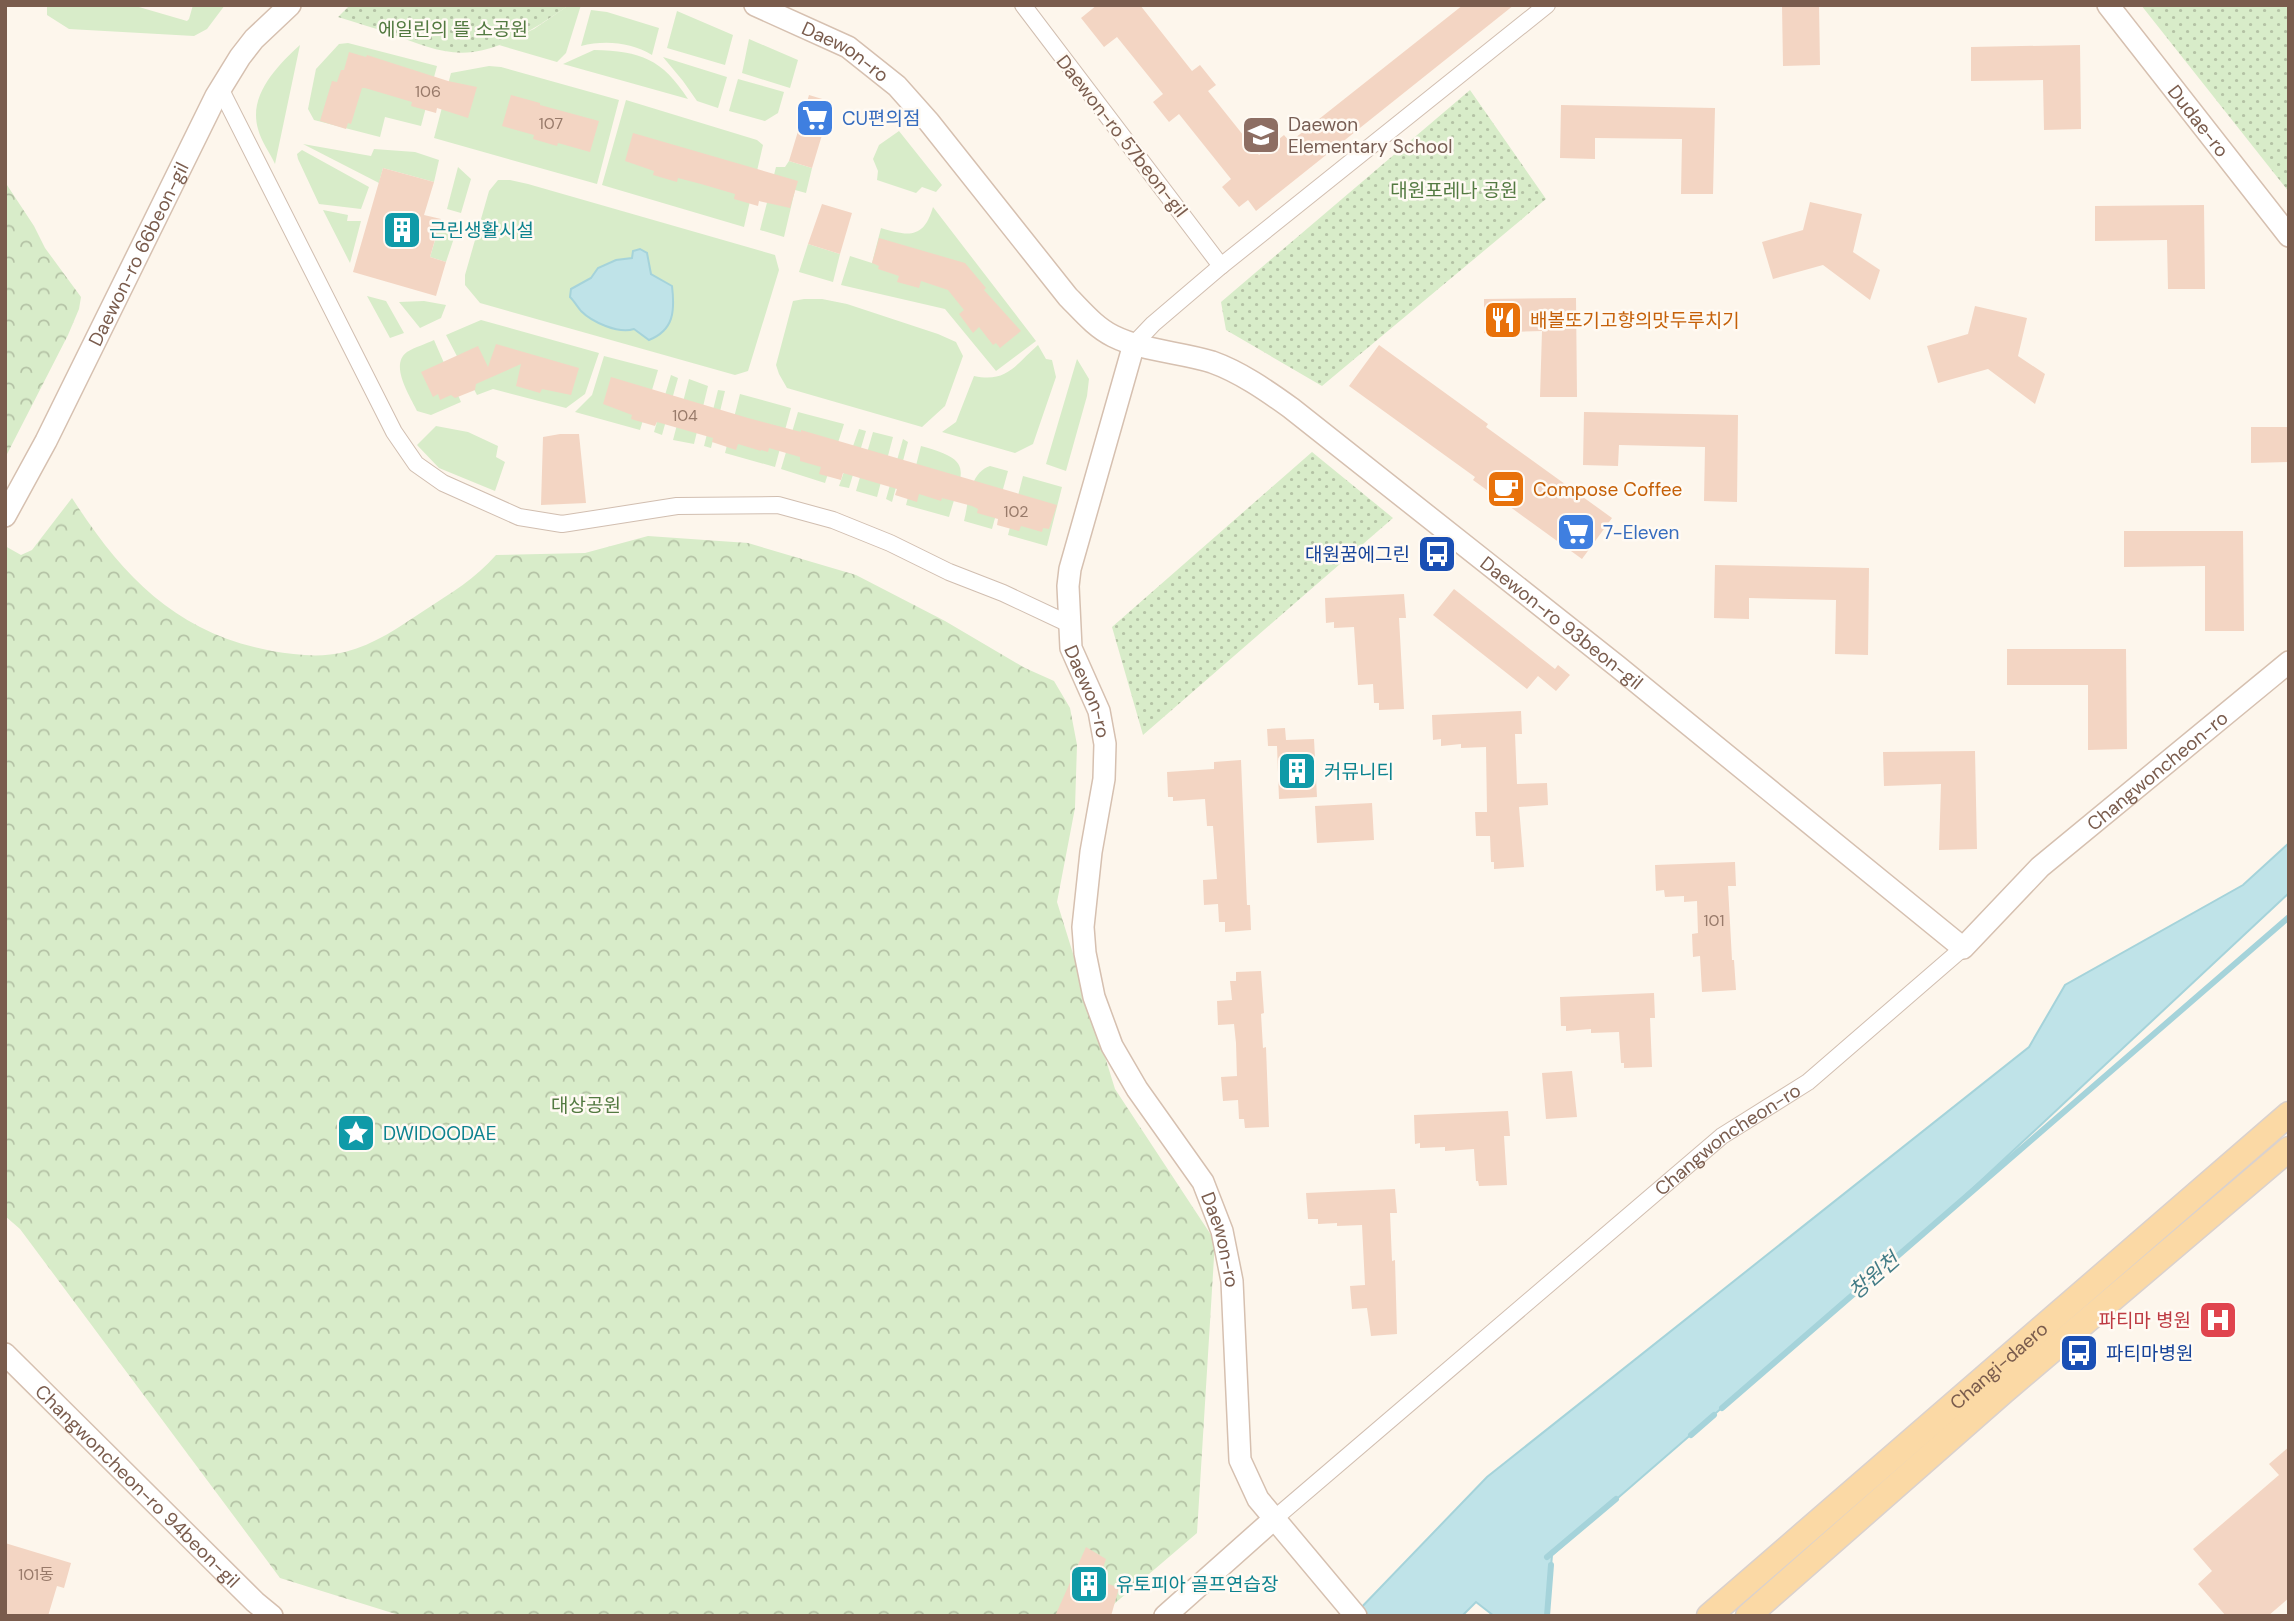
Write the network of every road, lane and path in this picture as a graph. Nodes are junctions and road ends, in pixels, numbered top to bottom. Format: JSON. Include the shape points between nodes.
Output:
{"nodes":[{"id":1,"x":290,"y":5,"type":"edge"},
{"id":2,"x":755,"y":5,"type":"edge"},
{"id":3,"x":1547,"y":5,"type":"edge"},
{"id":4,"x":2108,"y":5,"type":"edge"},
{"id":5,"x":1022,"y":6,"type":"edge"},
{"id":6,"x":221,"y":90,"type":"junction"},
{"id":7,"x":2289,"y":236,"type":"edge"},
{"id":8,"x":1221,"y":266,"type":"junction"},
{"id":9,"x":1134,"y":344,"type":"junction"},
{"id":10,"x":5,"y":516,"type":"edge"},
{"id":11,"x":1069,"y":624,"type":"junction"},
{"id":12,"x":2289,"y":662,"type":"edge"},
{"id":13,"x":1963,"y":948,"type":"junction"},
{"id":14,"x":2289,"y":1114,"type":"edge"},
{"id":15,"x":2289,"y":1149,"type":"edge"},
{"id":16,"x":5,"y":1354,"type":"edge"},
{"id":17,"x":1274,"y":1519,"type":"junction"},
{"id":18,"x":272,"y":1616,"type":"edge"},
{"id":19,"x":1165,"y":1616,"type":"edge"},
{"id":20,"x":1356,"y":1616,"type":"edge"},
{"id":21,"x":1709,"y":1616,"type":"edge"},
{"id":22,"x":1748,"y":1616,"type":"edge"}],
"edges":[{"from":1,"to":6,"type":"street","name":"Daewon-ro 66beon-gil","via":[[254,39]]},
{"from":2,"to":9,"type":"street","name":"Daewon-ro","via":[[827,36],[880,70],[929,122],[1068,297],[1094,323]]},
{"from":3,"to":8,"type":"street"},
{"from":4,"to":7,"type":"street","name":"Dudae-ro"},
{"from":5,"to":8,"type":"street","name":"Daewon-ro 57beon-gil"},
{"from":6,"to":10,"type":"street","name":"Daewon-ro 66beon-gil"},
{"from":6,"to":11,"type":"street","via":[[394,432],[416,464],[443,483],[519,517],[562,524],[677,506],[778,505],[890,543]]},
{"from":8,"to":9,"type":"street"},
{"from":9,"to":11,"type":"street","name":"Daewon-ro","via":[[1070,569]]},
{"from":9,"to":13,"type":"street","name":"Daewon-ro 93beon-gil","via":[[1214,363],[1291,408]]},
{"from":11,"to":17,"type":"street","name":"Daewon-ro","via":[[1071,648],[1099,711],[1105,744],[1083,927],[1089,976],[1112,1046],[1203,1182],[1222,1231],[1233,1281],[1240,1460],[1258,1499]]},
{"from":12,"to":13,"type":"street","name":"Changwoncheon-ro","via":[[2040,867]]},
{"from":13,"to":17,"type":"street","name":"Changwoncheon-ro","via":[[1808,1082],[1722,1136]]},
{"from":14,"to":21,"type":"main road","name":"Changi-daero"},
{"from":15,"to":22,"type":"main road","name":"Changi-daero"},
{"from":16,"to":18,"type":"street","name":"Changwoncheon-ro 94beon-gil"},
{"from":17,"to":19,"type":"street","name":"Changwoncheon-ro"},
{"from":17,"to":20,"type":"street","name":"Daewon-ro"}]}
